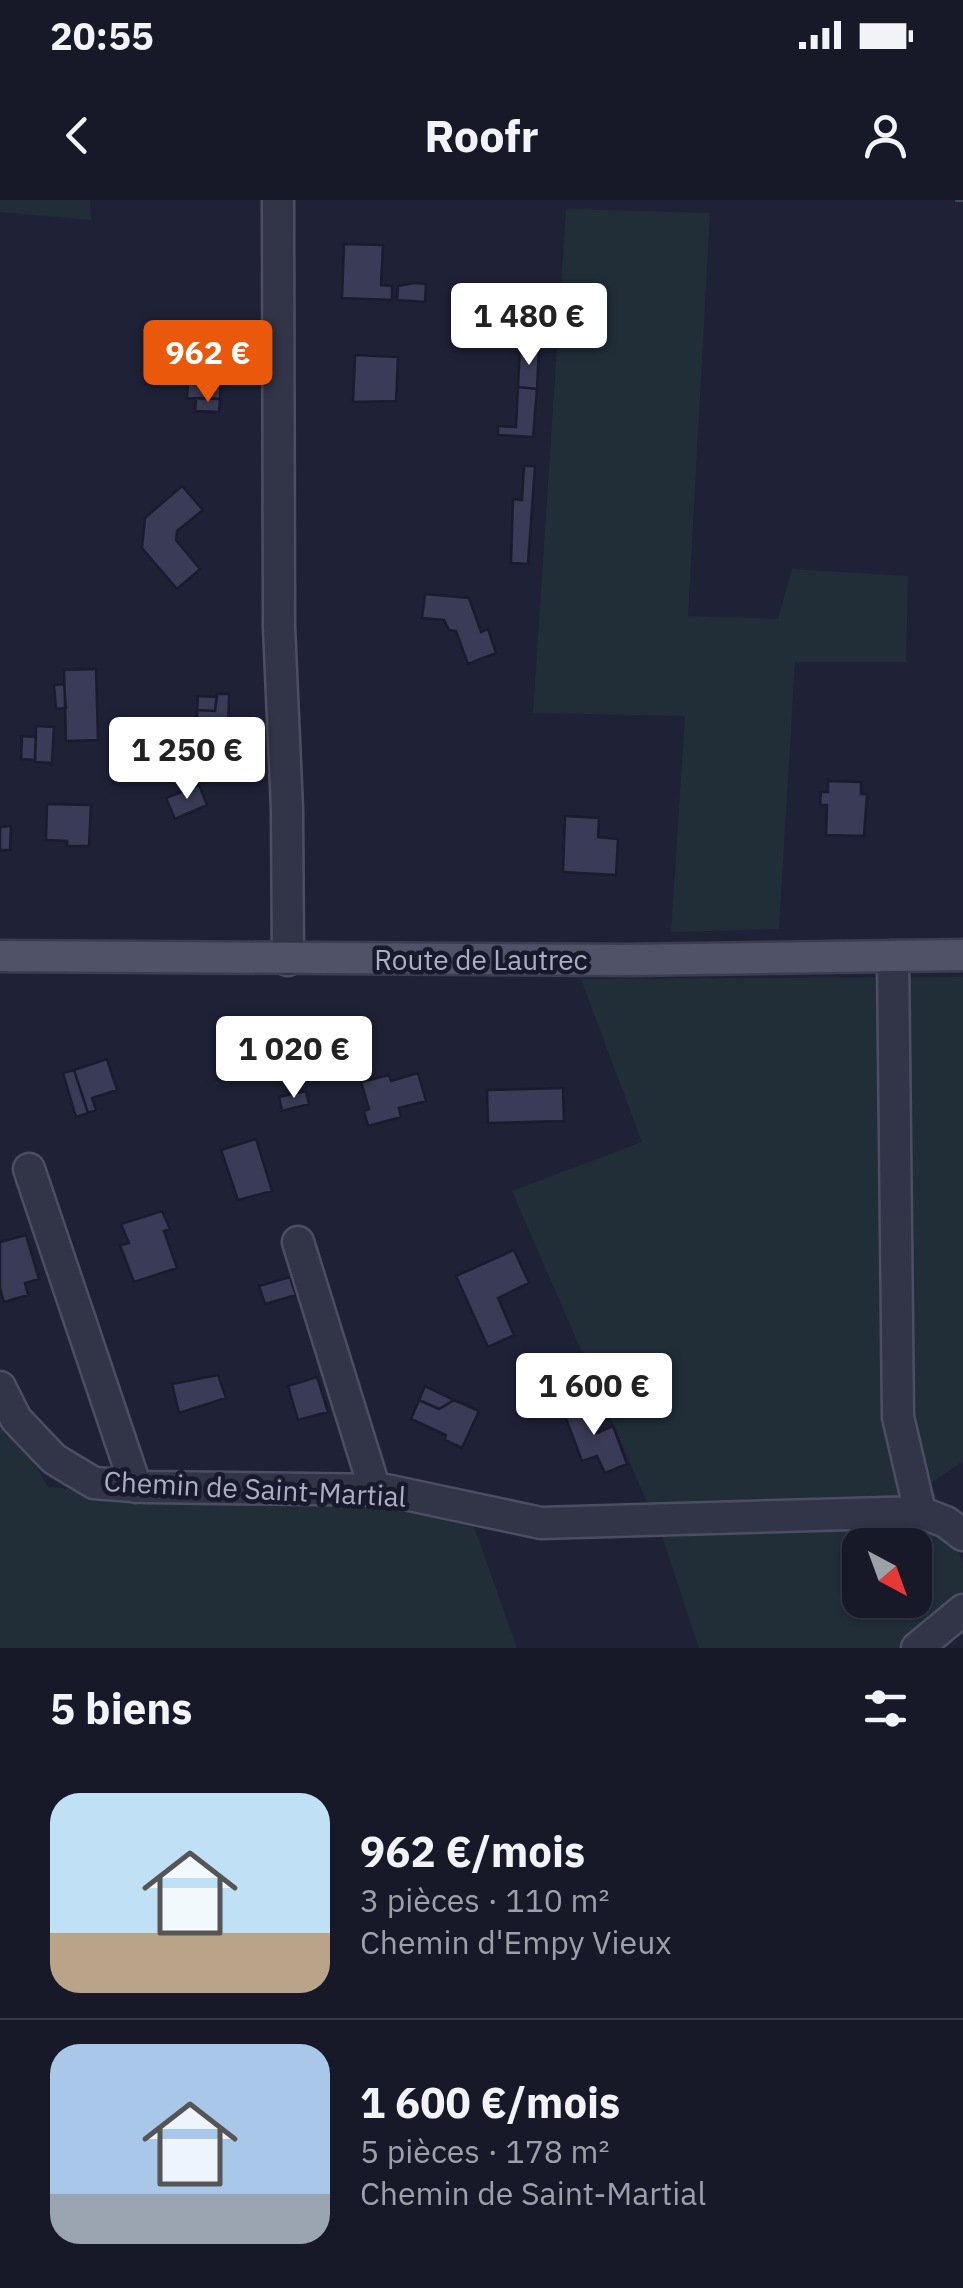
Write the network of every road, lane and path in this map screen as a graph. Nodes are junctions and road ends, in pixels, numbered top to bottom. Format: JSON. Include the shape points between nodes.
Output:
{"nodes":[{"id":1,"x":278,"y":200,"type":"edge"},
{"id":2,"x":955,"y":200,"type":"edge"},
{"id":3,"x":963,"y":200,"type":"edge"},
{"id":4,"x":963,"y":954,"type":"edge"},
{"id":5,"x":0,"y":956,"type":"edge"},
{"id":6,"x":894,"y":956,"type":"junction"},
{"id":7,"x":288,"y":960,"type":"junction"},
{"id":8,"x":29,"y":1169,"type":"dead end"},
{"id":9,"x":298,"y":1242,"type":"dead end"},
{"id":10,"x":0,"y":1386,"type":"edge"},
{"id":11,"x":136,"y":1487,"type":"junction"},
{"id":12,"x":375,"y":1490,"type":"junction"},
{"id":13,"x":920,"y":1512,"type":"junction"},
{"id":14,"x":963,"y":1536,"type":"edge"},
{"id":15,"x":963,"y":1610,"type":"edge"},
{"id":16,"x":917,"y":1648,"type":"edge"}],
"edges":[{"from":1,"to":7,"type":"street"},
{"from":2,"to":3,"type":"path"},
{"from":4,"to":6,"type":"main road","name":"Route de Lautrec"},
{"from":5,"to":7,"type":"main road","name":"Route de Lautrec"},
{"from":6,"to":7,"type":"main road","name":"Route de Lautrec"},
{"from":6,"to":13,"type":"street","via":[[898,1417]]},
{"from":8,"to":11,"type":"street"},
{"from":9,"to":12,"type":"street"},
{"from":10,"to":11,"type":"street","name":"Chemin de Saint-Martial","via":[[16,1420],[54,1459],[94,1482]]},
{"from":11,"to":12,"type":"street","name":"Chemin de Saint-Martial"},
{"from":12,"to":13,"type":"street","name":"Chemin de Saint-Martial","via":[[541,1523]]},
{"from":13,"to":14,"type":"street"},
{"from":15,"to":16,"type":"street"}]}
